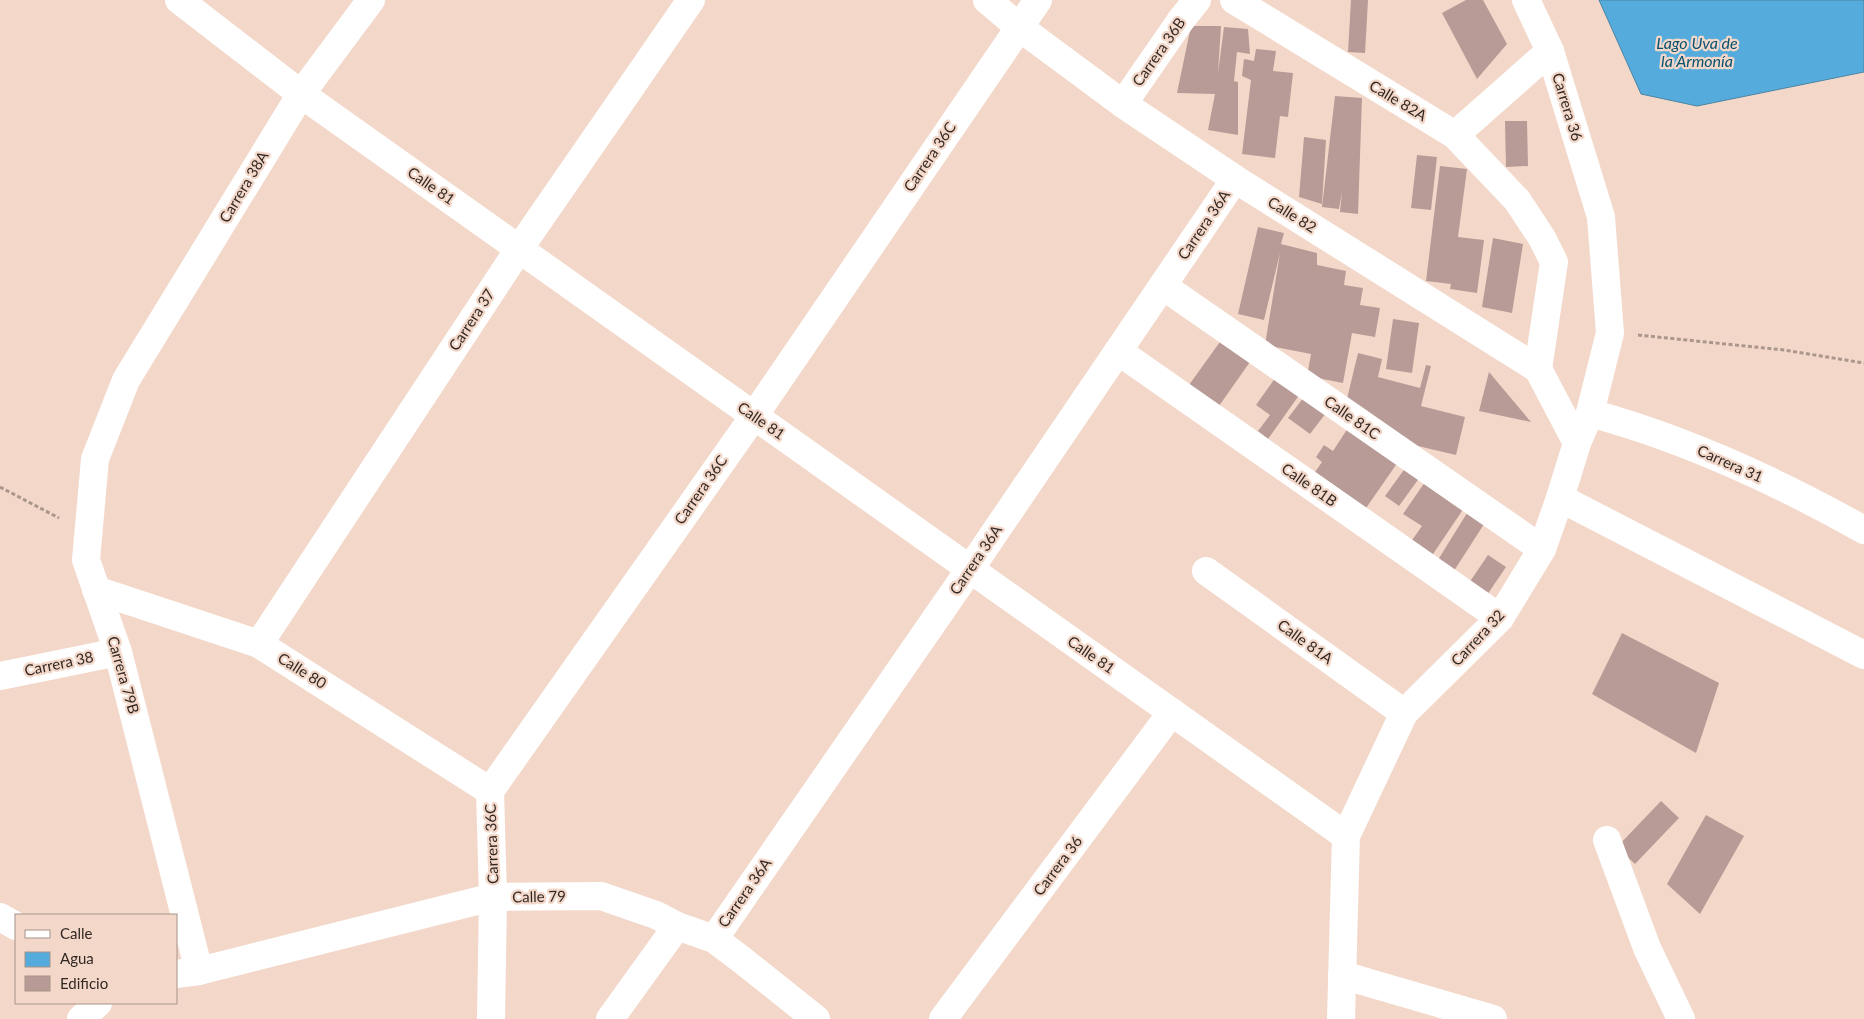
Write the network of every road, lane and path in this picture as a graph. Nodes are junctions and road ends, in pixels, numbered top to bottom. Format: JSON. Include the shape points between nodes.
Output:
{"nodes":[{"id":1,"x":180,"y":0,"type":"edge"},
{"id":2,"x":371,"y":0,"type":"edge"},
{"id":3,"x":691,"y":0,"type":"edge"},
{"id":4,"x":987,"y":0,"type":"edge"},
{"id":5,"x":1038,"y":0,"type":"edge"},
{"id":6,"x":1197,"y":0,"type":"edge"},
{"id":7,"x":1234,"y":0,"type":"edge"},
{"id":8,"x":1526,"y":0,"type":"edge"},
{"id":9,"x":1019,"y":27,"type":"junction"},
{"id":10,"x":1550,"y":51,"type":"junction"},
{"id":11,"x":300,"y":94,"type":"junction"},
{"id":12,"x":1123,"y":104,"type":"junction"},
{"id":13,"x":1455,"y":135,"type":"junction"},
{"id":14,"x":1235,"y":179,"type":"junction"},
{"id":15,"x":1600,"y":217,"type":"joint"},
{"id":16,"x":519,"y":249,"type":"junction"},
{"id":17,"x":1163,"y":286,"type":"junction"},
{"id":18,"x":1610,"y":333,"type":"junction"},
{"id":19,"x":1118,"y":351,"type":"junction"},
{"id":20,"x":1864,"y":363,"type":"edge"},
{"id":21,"x":1538,"y":369,"type":"junction"},
{"id":22,"x":126,"y":380,"type":"joint"},
{"id":23,"x":1590,"y":413,"type":"junction"},
{"id":24,"x":754,"y":416,"type":"junction"},
{"id":25,"x":1577,"y":443,"type":"junction"},
{"id":26,"x":0,"y":487,"type":"edge"},
{"id":27,"x":1560,"y":498,"type":"junction"},
{"id":28,"x":1864,"y":511,"type":"edge"},
{"id":29,"x":1833,"y":513,"type":"junction"},
{"id":30,"x":1864,"y":530,"type":"edge"},
{"id":31,"x":88,"y":533,"type":"junction"},
{"id":32,"x":1542,"y":549,"type":"junction"},
{"id":33,"x":970,"y":569,"type":"junction"},
{"id":34,"x":1206,"y":572,"type":"dead end"},
{"id":35,"x":96,"y":590,"type":"junction"},
{"id":36,"x":1500,"y":618,"type":"junction"},
{"id":37,"x":259,"y":644,"type":"junction"},
{"id":38,"x":118,"y":652,"type":"junction"},
{"id":39,"x":1864,"y":655,"type":"edge"},
{"id":40,"x":0,"y":676,"type":"edge"},
{"id":41,"x":1172,"y":712,"type":"junction"},
{"id":42,"x":1404,"y":713,"type":"junction"},
{"id":43,"x":490,"y":791,"type":"junction"},
{"id":44,"x":1346,"y":836,"type":"junction"},
{"id":45,"x":1607,"y":840,"type":"dead end"},
{"id":46,"x":493,"y":898,"type":"junction"},
{"id":47,"x":175,"y":914,"type":"edge"},
{"id":48,"x":0,"y":917,"type":"edge"},
{"id":49,"x":15,"y":925,"type":"edge"},
{"id":50,"x":677,"y":926,"type":"junction"},
{"id":51,"x":178,"y":927,"type":"edge"},
{"id":52,"x":714,"y":939,"type":"junction"},
{"id":53,"x":188,"y":973,"type":"edge"},
{"id":54,"x":1342,"y":975,"type":"junction"},
{"id":55,"x":97,"y":1004,"type":"edge"},
{"id":56,"x":809,"y":1017,"type":"edge"},
{"id":57,"x":81,"y":1019,"type":"edge"},
{"id":58,"x":491,"y":1019,"type":"edge"},
{"id":59,"x":610,"y":1019,"type":"edge"},
{"id":60,"x":943,"y":1019,"type":"edge"},
{"id":61,"x":1341,"y":1019,"type":"edge"},
{"id":62,"x":1493,"y":1019,"type":"edge"},
{"id":63,"x":1682,"y":1019,"type":"edge"}],
"edges":[{"from":1,"to":11,"type":"street","name":"Calle 81"},
{"from":2,"to":11,"type":"street","name":"Carrera 38A"},
{"from":3,"to":16,"type":"street","name":"Carrera 37"},
{"from":4,"to":9,"type":"street","name":"Calle 82"},
{"from":5,"to":9,"type":"street","name":"Carrera 36C"},
{"from":6,"to":12,"type":"street","name":"Carrera 36B"},
{"from":7,"to":13,"type":"street","name":"Calle 82A"},
{"from":8,"to":10,"type":"street","name":"Carrera 36"},
{"from":9,"to":12,"type":"street","name":"Calle 82"},
{"from":9,"to":24,"type":"street","name":"Carrera 36C"},
{"from":10,"to":13,"type":"street"},
{"from":10,"to":15,"type":"street","name":"Carrera 36"},
{"from":11,"to":16,"type":"street","name":"Calle 81"},
{"from":11,"to":22,"type":"street","name":"Carrera 38A"},
{"from":12,"to":14,"type":"street","name":"Calle 82"},
{"from":13,"to":21,"type":"street","name":"Calle 82A","via":[[1517,200],[1554,262]]},
{"from":14,"to":17,"type":"street","name":"Carrera 36A"},
{"from":14,"to":21,"type":"street","name":"Calle 82"},
{"from":15,"to":18,"type":"street","name":"Carrera 32"},
{"from":16,"to":24,"type":"street","name":"Calle 81"},
{"from":16,"to":37,"type":"street","name":"Carrera 37"},
{"from":17,"to":19,"type":"street","name":"Carrera 36A"},
{"from":17,"to":32,"type":"street","name":"Calle 81C"},
{"from":18,"to":20,"type":"path","via":[[1784,350]]},
{"from":18,"to":23,"type":"street","name":"Carrera 32"},
{"from":19,"to":33,"type":"street","name":"Carrera 36A"},
{"from":19,"to":36,"type":"street","name":"Calle 81B"},
{"from":21,"to":25,"type":"street"},
{"from":22,"to":31,"type":"street","name":"Carrera 79B","via":[[95,459]]},
{"from":23,"to":25,"type":"street","name":"Carrera 32"},
{"from":23,"to":29,"type":"street","name":"Carrera 31","via":[[1634,425],[1714,455]]},
{"from":24,"to":33,"type":"street","name":"Calle 81"},
{"from":24,"to":43,"type":"street","name":"Carrera 36C"},
{"from":25,"to":27,"type":"street","name":"Carrera 32"},
{"from":26,"to":31,"type":"path"},
{"from":27,"to":32,"type":"street","name":"Carrera 32"},
{"from":27,"to":39,"type":"street"},
{"from":28,"to":29,"type":"street"},
{"from":29,"to":30,"type":"street","name":"Carrera 31"},
{"from":31,"to":35,"type":"street","name":"Carrera 79B","via":[[86,560]]},
{"from":32,"to":36,"type":"street","name":"Carrera 32"},
{"from":33,"to":41,"type":"street","name":"Calle 81"},
{"from":33,"to":52,"type":"street","name":"Carrera 36A"},
{"from":34,"to":42,"type":"street","name":"Calle 81A"},
{"from":35,"to":37,"type":"street","name":"Calle 80"},
{"from":35,"to":38,"type":"street","name":"Carrera 79B"},
{"from":36,"to":42,"type":"street","name":"Carrera 32"},
{"from":37,"to":43,"type":"street","name":"Calle 80"},
{"from":38,"to":40,"type":"street","name":"Carrera 38"},
{"from":38,"to":47,"type":"street","name":"Carrera 79B"},
{"from":41,"to":44,"type":"street","name":"Calle 81"},
{"from":41,"to":60,"type":"street","name":"Carrera 36"},
{"from":42,"to":44,"type":"street","name":"Carrera 32"},
{"from":43,"to":46,"type":"street","name":"Carrera 36C"},
{"from":44,"to":54,"type":"street","name":"Carrera 32"},
{"from":45,"to":63,"type":"street","via":[[1647,948]]},
{"from":46,"to":50,"type":"street","name":"Calle 79","via":[[601,896],[656,915]]},
{"from":46,"to":53,"type":"street","name":"Calle 79"},
{"from":46,"to":58,"type":"street","name":"Carrera 36C"},
{"from":48,"to":49,"type":"street"},
{"from":50,"to":52,"type":"street","name":"Calle 79"},
{"from":50,"to":59,"type":"street"},
{"from":51,"to":53,"type":"street","name":"Carrera 79B"},
{"from":52,"to":56,"type":"street","name":"Calle 79"},
{"from":54,"to":61,"type":"street","name":"Carrera 32"},
{"from":54,"to":62,"type":"street"},
{"from":55,"to":57,"type":"street"}]}
